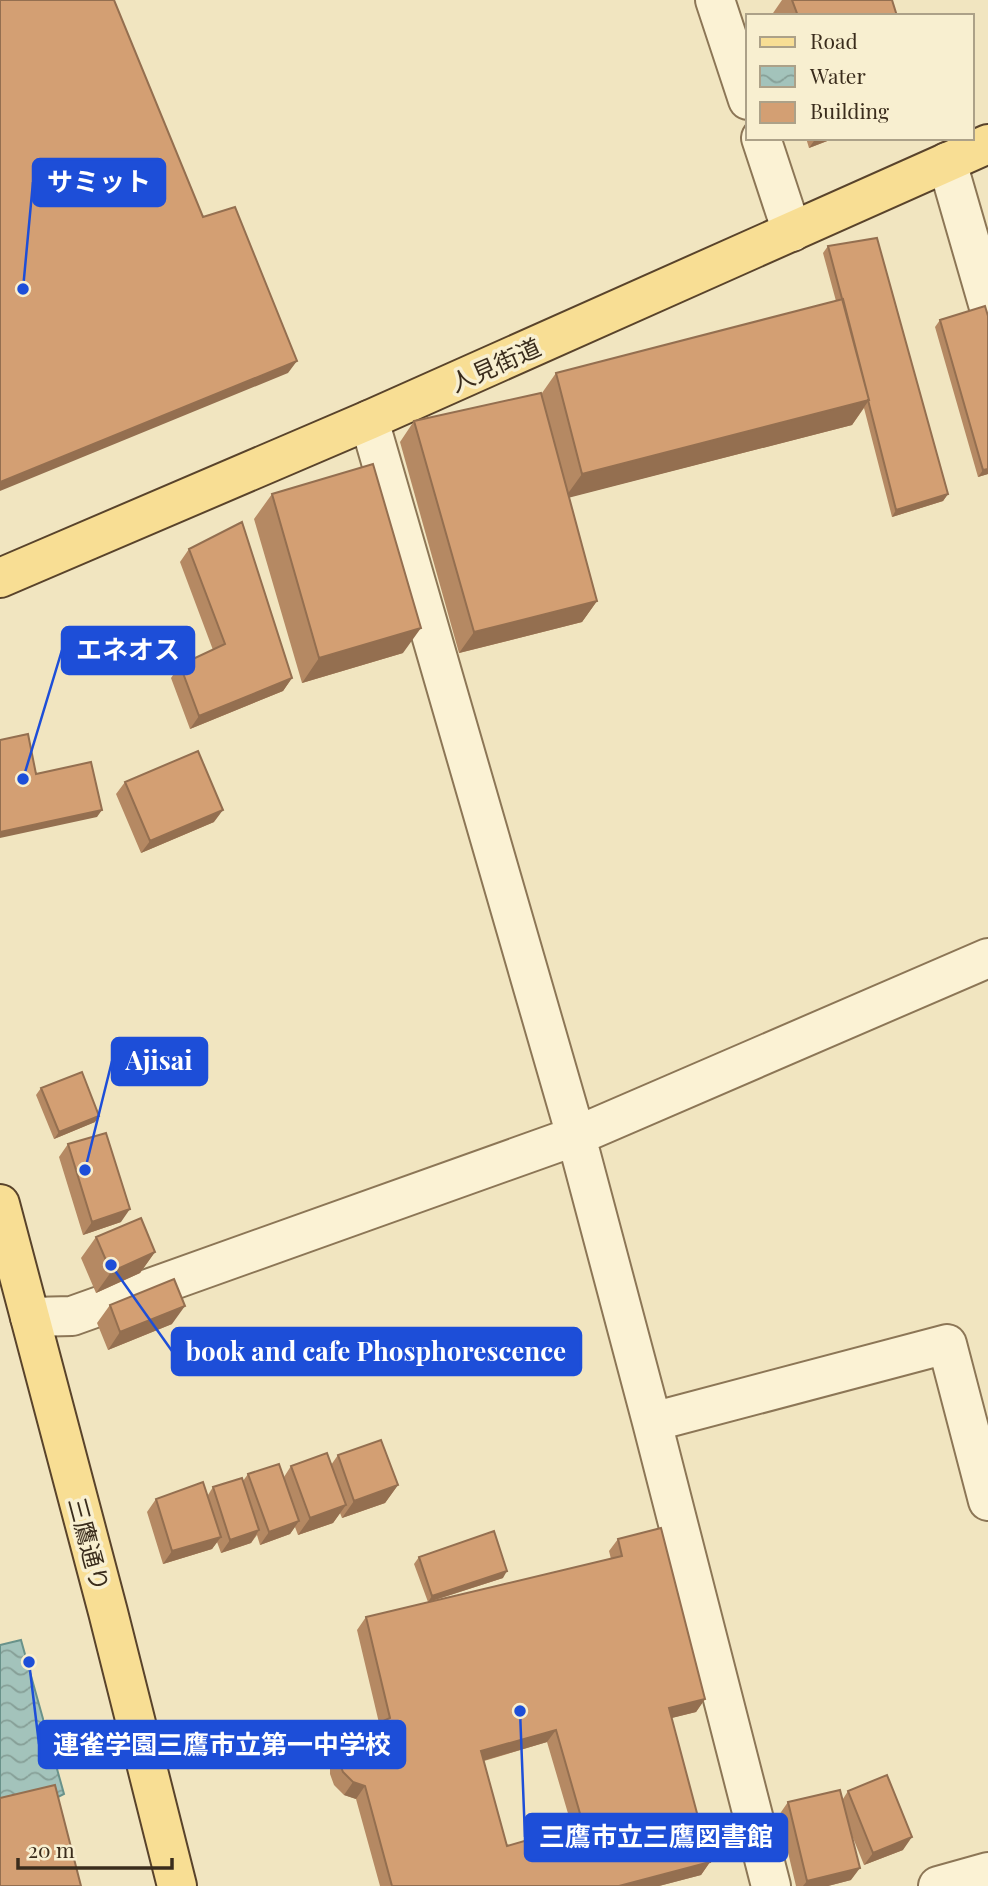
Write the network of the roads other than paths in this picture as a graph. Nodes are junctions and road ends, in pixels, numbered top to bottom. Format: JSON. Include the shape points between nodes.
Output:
{"nodes":[{"id":1,"x":715,"y":0,"type":"edge"},
{"id":2,"x":746,"y":94,"type":"edge"},
{"id":3,"x":762,"y":140,"type":"edge"},
{"id":4,"x":988,"y":144,"type":"edge"},
{"id":5,"x":947,"y":162,"type":"junction"},
{"id":6,"x":792,"y":232,"type":"junction"},
{"id":7,"x":988,"y":304,"type":"edge"},
{"id":8,"x":369,"y":420,"type":"junction"},
{"id":9,"x":0,"y":578,"type":"edge"},
{"id":10,"x":988,"y":958,"type":"edge"},
{"id":11,"x":576,"y":1136,"type":"junction"},
{"id":12,"x":0,"y":1204,"type":"edge"},
{"id":13,"x":30,"y":1317,"type":"junction"},
{"id":14,"x":652,"y":1422,"type":"junction"},
{"id":15,"x":988,"y":1501,"type":"edge"},
{"id":16,"x":988,"y":1872,"type":"edge"},
{"id":17,"x":177,"y":1886,"type":"edge"},
{"id":18,"x":771,"y":1886,"type":"edge"},
{"id":19,"x":938,"y":1886,"type":"edge"}],
"edges":[{"from":1,"to":2,"type":"street"},
{"from":3,"to":6,"type":"street"},
{"from":4,"to":5,"type":"main road","name":"人見街道"},
{"from":5,"to":6,"type":"main road","name":"人見街道"},
{"from":5,"to":7,"type":"street"},
{"from":6,"to":8,"type":"main road","name":"人見街道"},
{"from":8,"to":9,"type":"main road","name":"人見街道"},
{"from":8,"to":11,"type":"street"},
{"from":10,"to":11,"type":"street"},
{"from":11,"to":13,"type":"street","via":[[72,1316]]},
{"from":11,"to":14,"type":"street"},
{"from":12,"to":13,"type":"main road","name":"三鷹通り"},
{"from":13,"to":17,"type":"main road","name":"三鷹通り"},
{"from":14,"to":15,"type":"street","via":[[947,1344]]},
{"from":14,"to":18,"type":"street"},
{"from":16,"to":19,"type":"street"}]}
